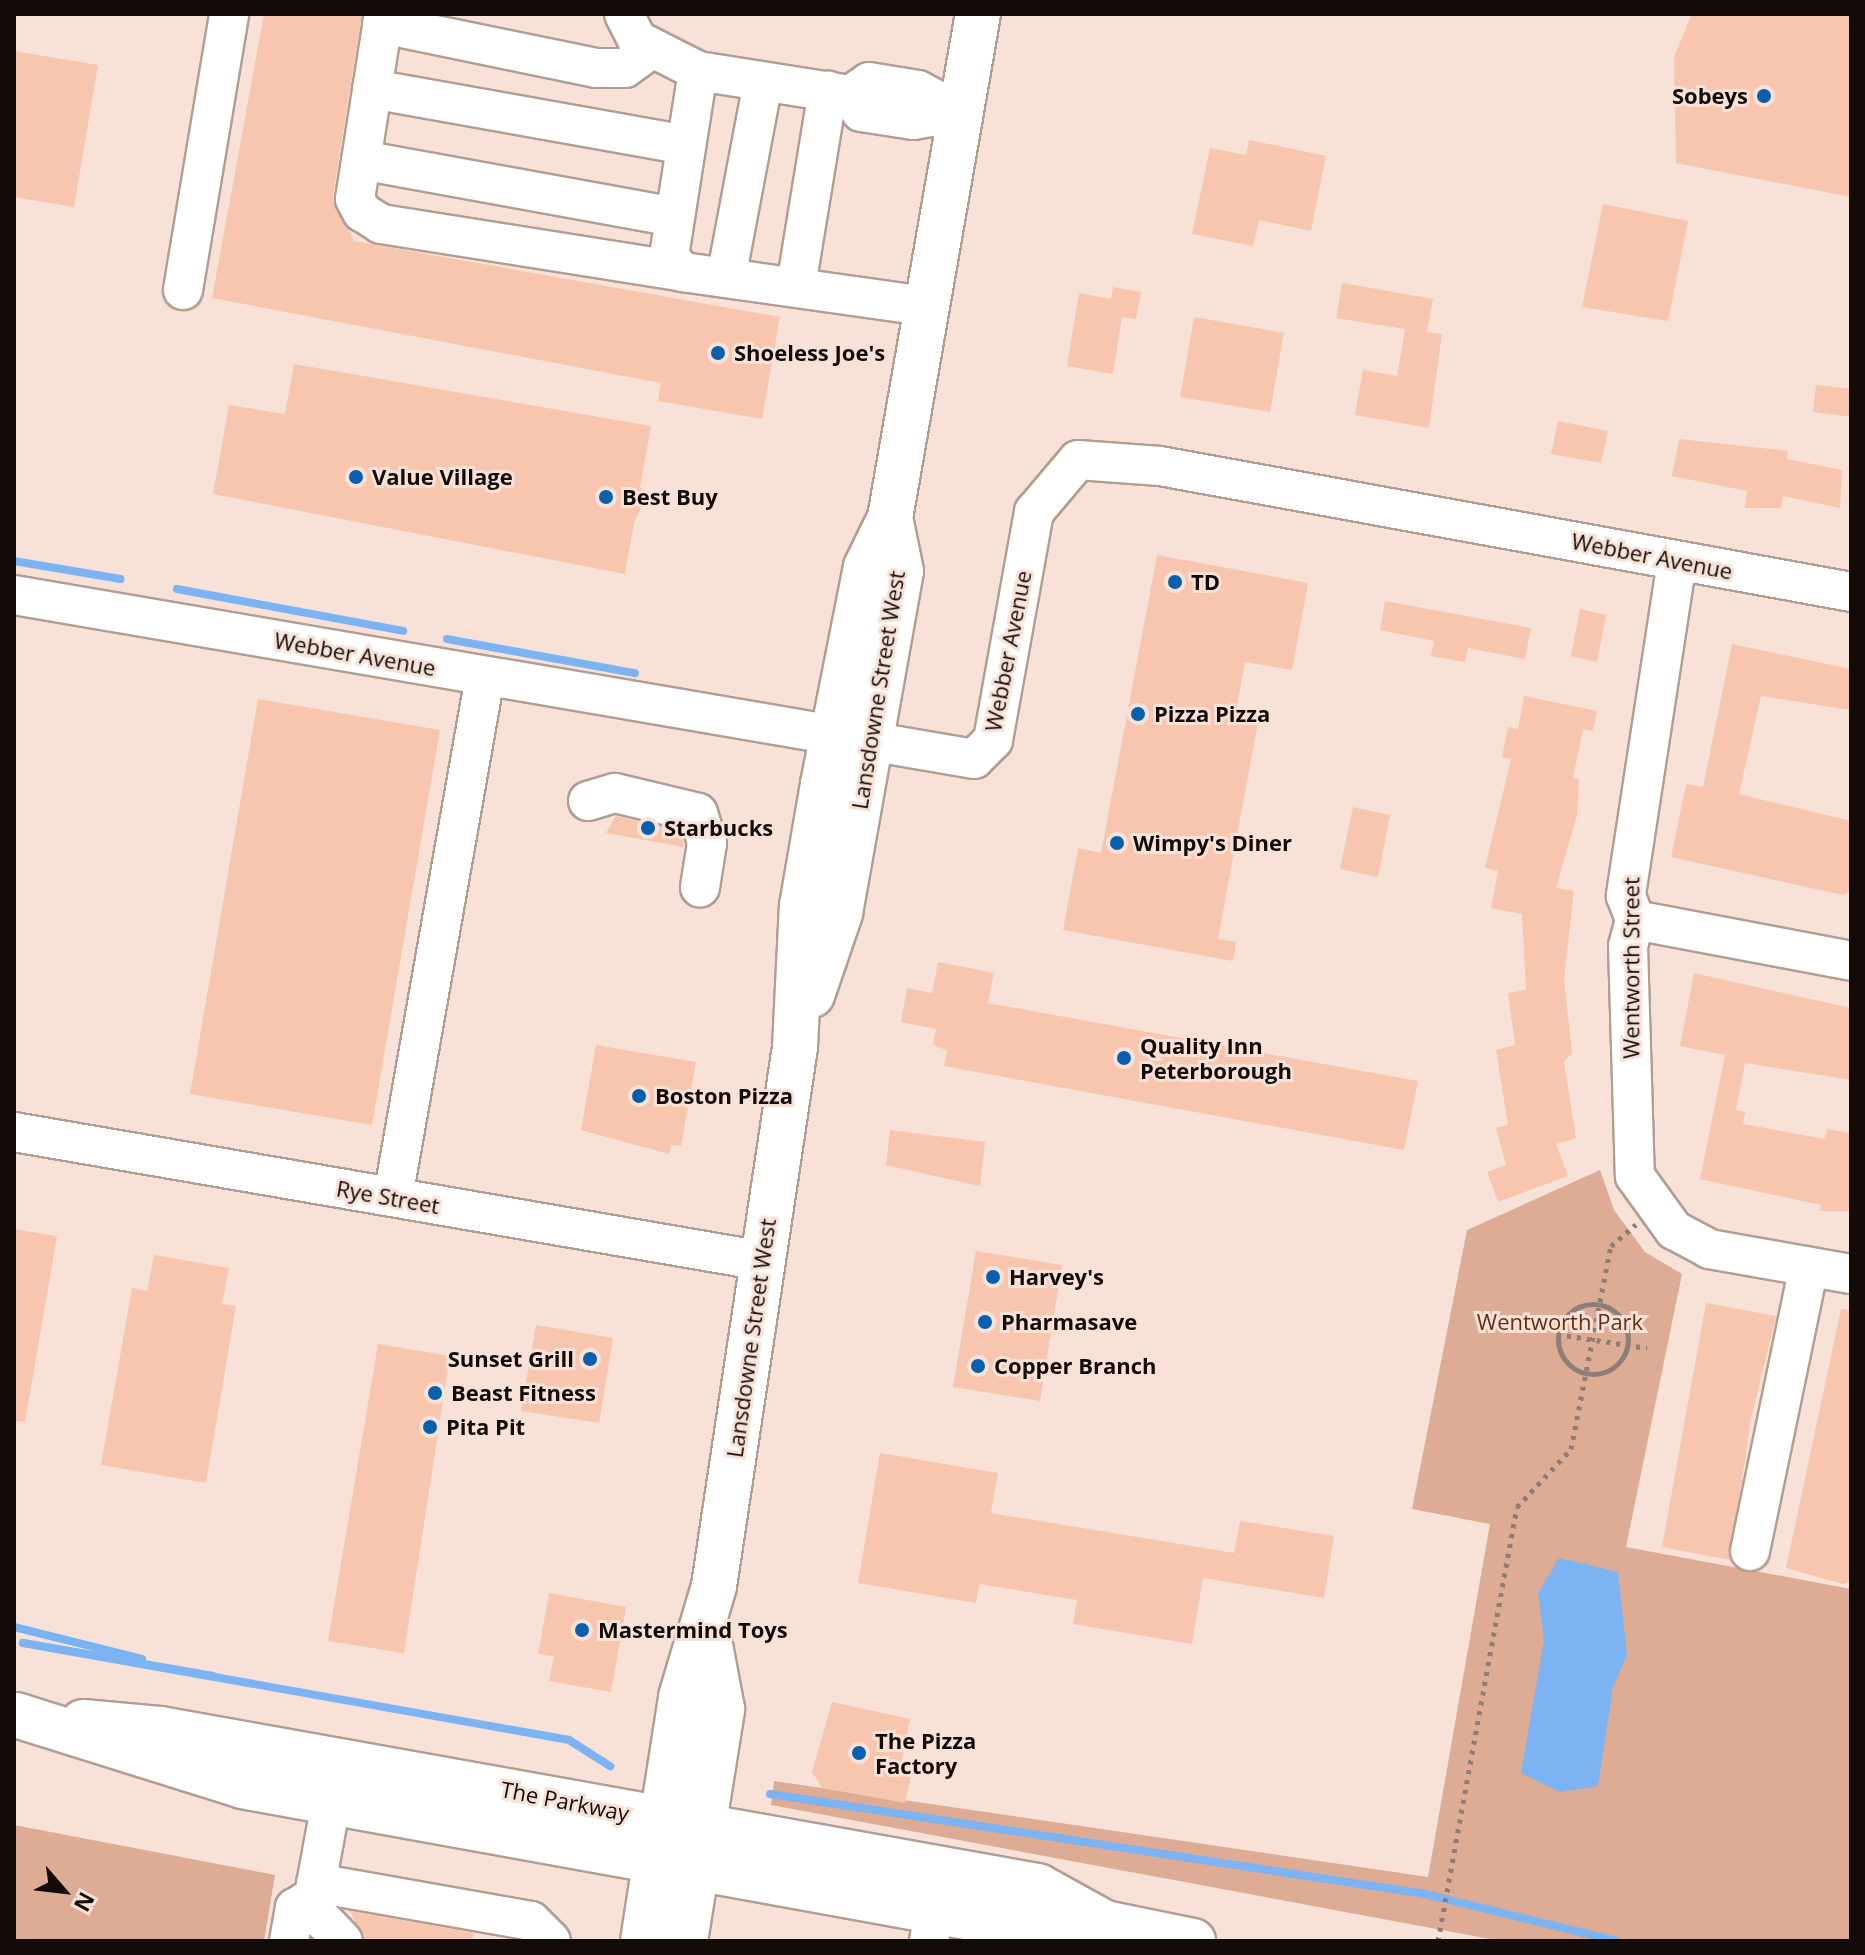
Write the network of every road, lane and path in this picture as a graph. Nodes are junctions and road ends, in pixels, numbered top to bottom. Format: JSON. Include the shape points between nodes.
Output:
{"nodes":[{"id":1,"x":229,"y":14,"type":"edge"},
{"id":2,"x":624,"y":14,"type":"edge"},
{"id":3,"x":978,"y":14,"type":"edge"},
{"id":4,"x":383,"y":19,"type":"edge"},
{"id":5,"x":653,"y":48,"type":"junction"},
{"id":6,"x":698,"y":71,"type":"junction"},
{"id":7,"x":763,"y":82,"type":"junction"},
{"id":8,"x":372,"y":89,"type":"junction"},
{"id":9,"x":839,"y":93,"type":"junction"},
{"id":10,"x":960,"y":112,"type":"junction"},
{"id":11,"x":686,"y":145,"type":"junction"},
{"id":12,"x":361,"y":160,"type":"junction"},
{"id":13,"x":675,"y":217,"type":"junction"},
{"id":14,"x":683,"y":272,"type":"junction"},
{"id":15,"x":726,"y":278,"type":"junction"},
{"id":16,"x":796,"y":286,"type":"junction"},
{"id":17,"x":183,"y":290,"type":"dead end"},
{"id":18,"x":925,"y":306,"type":"junction"},
{"id":19,"x":1677,"y":561,"type":"junction"},
{"id":20,"x":1851,"y":592,"type":"edge"},
{"id":21,"x":14,"y":595,"type":"edge"},
{"id":22,"x":485,"y":677,"type":"junction"},
{"id":23,"x":852,"y":742,"type":"junction"},
{"id":24,"x":588,"y":801,"type":"dead end"},
{"id":25,"x":700,"y":887,"type":"dead end"},
{"id":26,"x":1635,"y":920,"type":"junction"},
{"id":27,"x":1851,"y":961,"type":"edge"},
{"id":28,"x":14,"y":1132,"type":"edge"},
{"id":29,"x":393,"y":1197,"type":"junction"},
{"id":30,"x":1658,"y":1208,"type":"junction"},
{"id":31,"x":763,"y":1261,"type":"junction"},
{"id":32,"x":1809,"y":1267,"type":"junction"},
{"id":33,"x":1851,"y":1274,"type":"edge"},
{"id":34,"x":1600,"y":1303,"type":"junction"},
{"id":35,"x":1557,"y":1334,"type":"junction"},
{"id":36,"x":1593,"y":1340,"type":"junction"},
{"id":37,"x":1628,"y":1344,"type":"junction"},
{"id":38,"x":1647,"y":1348,"type":"dead end"},
{"id":39,"x":1586,"y":1375,"type":"junction"},
{"id":40,"x":1750,"y":1551,"type":"dead end"},
{"id":41,"x":15,"y":1715,"type":"edge"},
{"id":42,"x":331,"y":1803,"type":"junction"},
{"id":43,"x":679,"y":1844,"type":"junction"},
{"id":44,"x":315,"y":1889,"type":"junction"},
{"id":45,"x":1105,"y":1923,"type":"junction"},
{"id":46,"x":932,"y":1926,"type":"edge"},
{"id":47,"x":289,"y":1941,"type":"edge"},
{"id":48,"x":343,"y":1941,"type":"edge"},
{"id":49,"x":551,"y":1941,"type":"edge"},
{"id":50,"x":643,"y":1941,"type":"edge"},
{"id":51,"x":685,"y":1941,"type":"edge"},
{"id":52,"x":1193,"y":1941,"type":"edge"},
{"id":53,"x":1438,"y":1941,"type":"edge"}],
"edges":[{"from":1,"to":17,"type":"street"},
{"from":2,"to":5,"type":"street","via":[[637,40]]},
{"from":3,"to":10,"type":"main road","name":"Lansdowne Street West"},
{"from":4,"to":5,"type":"street","via":[[596,68],[625,68]]},
{"from":4,"to":8,"type":"street"},
{"from":5,"to":6,"type":"street"},
{"from":6,"to":7,"type":"street"},
{"from":6,"to":11,"type":"street"},
{"from":7,"to":9,"type":"street"},
{"from":7,"to":15,"type":"street"},
{"from":8,"to":11,"type":"street"},
{"from":8,"to":12,"type":"street"},
{"from":9,"to":10,"type":"street","via":[[869,82],[894,86]]},
{"from":9,"to":16,"type":"street"},
{"from":10,"to":18,"type":"main road","name":"Lansdowne Street West"},
{"from":11,"to":13,"type":"street"},
{"from":12,"to":13,"type":"street"},
{"from":12,"to":14,"type":"street","via":[[355,199],[381,224]]},
{"from":13,"to":14,"type":"street","via":[[669,257]]},
{"from":14,"to":15,"type":"street"},
{"from":15,"to":16,"type":"street"},
{"from":16,"to":18,"type":"street"},
{"from":18,"to":23,"type":"main road","name":"Lansdowne Street West","via":[[890,518],[866,567]]},
{"from":19,"to":20,"type":"street","name":"Webber Avenue"},
{"from":19,"to":23,"type":"street","name":"Webber Avenue","via":[[1160,466],[1078,460],[1034,512],[993,740],[974,759]]},
{"from":19,"to":26,"type":"street","name":"Wentworth Street","via":[[1626,896]]},
{"from":21,"to":22,"type":"street","name":"Webber Avenue"},
{"from":22,"to":23,"type":"street","name":"Webber Avenue"},
{"from":22,"to":29,"type":"street"},
{"from":23,"to":31,"type":"main road","name":"Lansdowne Street West","via":[[802,906],[795,1047]]},
{"from":24,"to":25,"type":"street","via":[[615,793],[698,813],[707,843]]},
{"from":26,"to":27,"type":"street"},
{"from":26,"to":30,"type":"street","name":"Wentworth Street","via":[[1628,946],[1635,1176]]},
{"from":28,"to":29,"type":"street","name":"Rye Street"},
{"from":29,"to":31,"type":"street","name":"Rye Street"},
{"from":30,"to":32,"type":"street","name":"Wentworth Street","via":[[1674,1230],[1709,1249]]},
{"from":30,"to":34,"type":"path","via":[[1611,1246]]},
{"from":31,"to":43,"type":"main road","name":"Lansdowne Street West","via":[[707,1629],[681,1697]]},
{"from":32,"to":33,"type":"street","name":"Wentworth Street"},
{"from":32,"to":40,"type":"street"},
{"from":34,"to":35,"type":"path","via":[[1570,1313]]},
{"from":34,"to":36,"type":"path"},
{"from":34,"to":37,"type":"path","via":[[1628,1325]]},
{"from":35,"to":36,"type":"path"},
{"from":35,"to":39,"type":"path","via":[[1563,1360]]},
{"from":36,"to":37,"type":"path"},
{"from":36,"to":39,"type":"path"},
{"from":37,"to":38,"type":"path"},
{"from":37,"to":39,"type":"path","via":[[1611,1371]]},
{"from":39,"to":53,"type":"path","via":[[1571,1449],[1517,1507]]},
{"from":41,"to":42,"type":"main road","name":"The Parkway","via":[[146,1761]]},
{"from":41,"to":43,"type":"main road","name":"The Parkway","via":[[160,1729]]},
{"from":42,"to":43,"type":"main road","name":"The Parkway"},
{"from":42,"to":44,"type":"street"},
{"from":43,"to":45,"type":"main road","name":"The Parkway","via":[[1038,1886]]},
{"from":43,"to":46,"type":"main road","name":"The Parkway"},
{"from":43,"to":50,"type":"main road","name":"Lansdowne Street West"},
{"from":43,"to":51,"type":"main road","name":"Lansdowne Street West"},
{"from":44,"to":47,"type":"street","via":[[295,1908]]},
{"from":44,"to":48,"type":"street","via":[[317,1914]]},
{"from":44,"to":49,"type":"street","via":[[531,1921]]},
{"from":45,"to":46,"type":"main road","name":"The Parkway"},
{"from":45,"to":52,"type":"main road","name":"The Parkway"}]}
